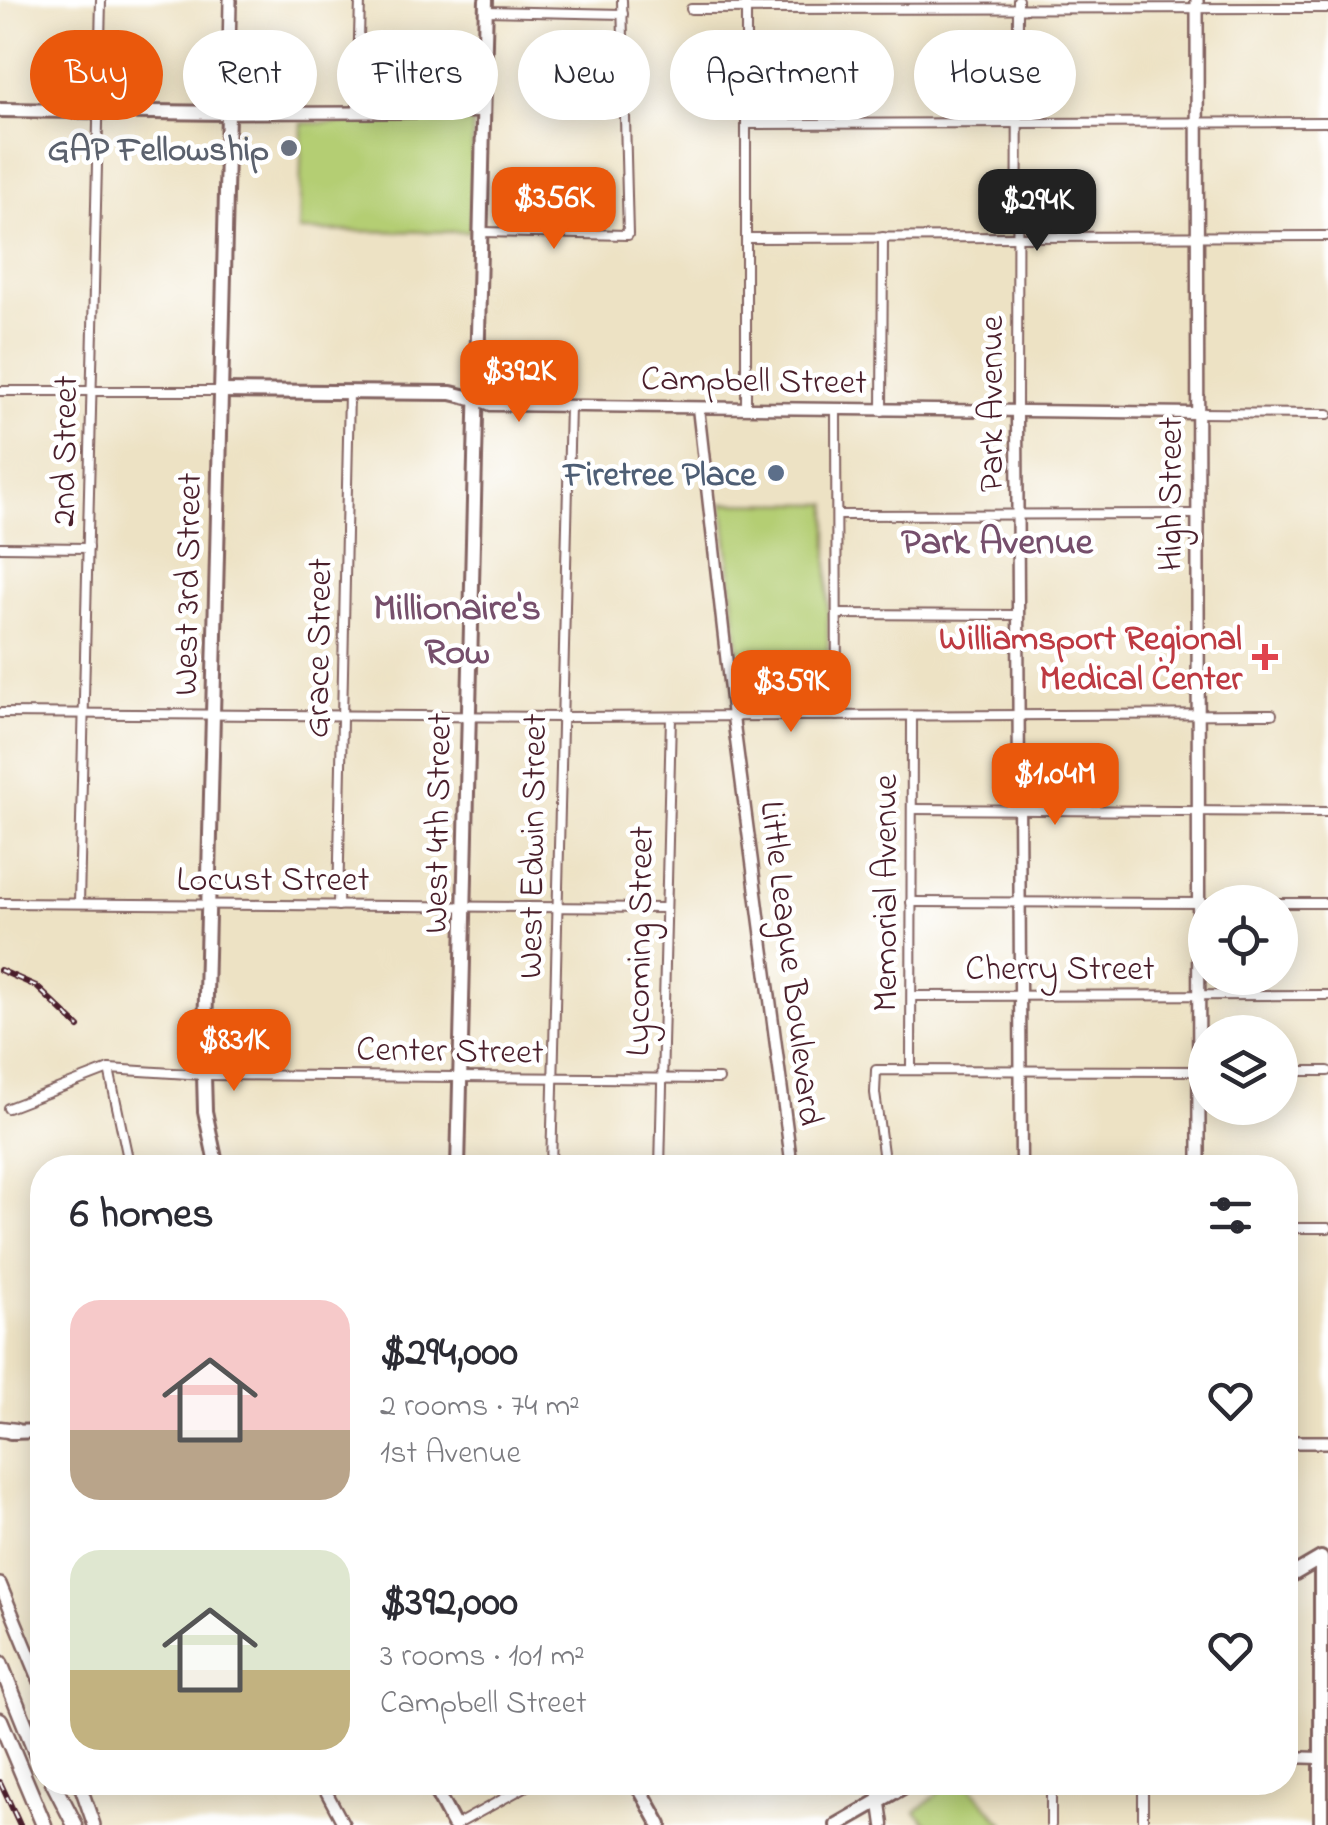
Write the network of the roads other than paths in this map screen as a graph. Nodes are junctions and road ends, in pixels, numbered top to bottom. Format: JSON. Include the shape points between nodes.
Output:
{"nodes":[{"id":1,"x":101,"y":0,"type":"edge"},
{"id":2,"x":230,"y":0,"type":"edge"},
{"id":3,"x":360,"y":0,"type":"edge"},
{"id":4,"x":622,"y":0,"type":"edge"},
{"id":5,"x":1197,"y":4,"type":"edge"},
{"id":6,"x":746,"y":5,"type":"edge"},
{"id":7,"x":1018,"y":5,"type":"edge"},
{"id":8,"x":486,"y":6,"type":"edge"},
{"id":9,"x":1328,"y":8,"type":"edge"},
{"id":10,"x":692,"y":9,"type":"dead end"},
{"id":11,"x":623,"y":14,"type":"junction"},
{"id":12,"x":100,"y":30,"type":"edge"},
{"id":13,"x":229,"y":30,"type":"edge"},
{"id":14,"x":359,"y":30,"type":"edge"},
{"id":15,"x":0,"y":110,"type":"edge"},
{"id":16,"x":30,"y":110,"type":"edge"},
{"id":17,"x":98,"y":120,"type":"edge"},
{"id":18,"x":228,"y":120,"type":"edge"},
{"id":19,"x":483,"y":120,"type":"edge"},
{"id":20,"x":1018,"y":122,"type":"junction"},
{"id":21,"x":1328,"y":122,"type":"edge"},
{"id":22,"x":1198,"y":123,"type":"junction"},
{"id":23,"x":747,"y":124,"type":"junction"},
{"id":24,"x":480,"y":232,"type":"junction"},
{"id":25,"x":1018,"y":235,"type":"junction"},
{"id":26,"x":1198,"y":236,"type":"junction"},
{"id":27,"x":1328,"y":236,"type":"edge"},
{"id":28,"x":746,"y":238,"type":"junction"},
{"id":29,"x":883,"y":238,"type":"junction"},
{"id":30,"x":92,"y":390,"type":"junction"},
{"id":31,"x":222,"y":390,"type":"junction"},
{"id":32,"x":0,"y":391,"type":"edge"},
{"id":33,"x":348,"y":392,"type":"junction"},
{"id":34,"x":476,"y":399,"type":"junction"},
{"id":35,"x":570,"y":406,"type":"junction"},
{"id":36,"x":698,"y":408,"type":"junction"},
{"id":37,"x":746,"y":408,"type":"junction"},
{"id":38,"x":836,"y":410,"type":"junction"},
{"id":39,"x":882,"y":410,"type":"junction"},
{"id":40,"x":1017,"y":412,"type":"junction"},
{"id":41,"x":1196,"y":413,"type":"junction"},
{"id":42,"x":1328,"y":414,"type":"edge"},
{"id":43,"x":1197,"y":514,"type":"junction"},
{"id":44,"x":837,"y":515,"type":"junction"},
{"id":45,"x":1018,"y":516,"type":"junction"},
{"id":46,"x":0,"y":547,"type":"edge"},
{"id":47,"x":88,"y":548,"type":"junction"},
{"id":48,"x":837,"y":614,"type":"junction"},
{"id":49,"x":1018,"y":614,"type":"junction"},
{"id":50,"x":0,"y":713,"type":"edge"},
{"id":51,"x":84,"y":714,"type":"junction"},
{"id":52,"x":1272,"y":714,"type":"dead end"},
{"id":53,"x":213,"y":715,"type":"junction"},
{"id":54,"x":342,"y":715,"type":"junction"},
{"id":55,"x":469,"y":716,"type":"junction"},
{"id":56,"x":837,"y":716,"type":"junction"},
{"id":57,"x":912,"y":716,"type":"junction"},
{"id":58,"x":1197,"y":716,"type":"junction"},
{"id":59,"x":562,"y":717,"type":"junction"},
{"id":60,"x":671,"y":717,"type":"junction"},
{"id":61,"x":733,"y":717,"type":"junction"},
{"id":62,"x":1019,"y":717,"type":"junction"},
{"id":63,"x":912,"y":809,"type":"junction"},
{"id":64,"x":1019,"y":810,"type":"junction"},
{"id":65,"x":1198,"y":811,"type":"junction"},
{"id":66,"x":1328,"y":812,"type":"edge"},
{"id":67,"x":1201,"y":885,"type":"edge"},
{"id":68,"x":911,"y":902,"type":"junction"},
{"id":69,"x":1328,"y":902,"type":"edge"},
{"id":70,"x":0,"y":903,"type":"edge"},
{"id":71,"x":80,"y":903,"type":"junction"},
{"id":72,"x":1019,"y":903,"type":"junction"},
{"id":73,"x":1188,"y":903,"type":"edge"},
{"id":74,"x":1298,"y":903,"type":"edge"},
{"id":75,"x":208,"y":905,"type":"junction"},
{"id":76,"x":338,"y":906,"type":"junction"},
{"id":77,"x":464,"y":906,"type":"junction"},
{"id":78,"x":558,"y":907,"type":"junction"},
{"id":79,"x":666,"y":908,"type":"junction"},
{"id":80,"x":1019,"y":994,"type":"junction"},
{"id":81,"x":1188,"y":995,"type":"edge"},
{"id":82,"x":1199,"y":995,"type":"edge"},
{"id":83,"x":1298,"y":995,"type":"edge"},
{"id":84,"x":1328,"y":995,"type":"edge"},
{"id":85,"x":912,"y":996,"type":"junction"},
{"id":86,"x":1200,"y":1015,"type":"edge"},
{"id":87,"x":109,"y":1069,"type":"junction"},
{"id":88,"x":911,"y":1070,"type":"junction"},
{"id":89,"x":1019,"y":1070,"type":"junction"},
{"id":90,"x":1188,"y":1071,"type":"edge"},
{"id":91,"x":1298,"y":1071,"type":"edge"},
{"id":92,"x":1328,"y":1072,"type":"edge"},
{"id":93,"x":204,"y":1074,"type":"junction"},
{"id":94,"x":461,"y":1076,"type":"junction"},
{"id":95,"x":553,"y":1077,"type":"junction"},
{"id":96,"x":662,"y":1078,"type":"junction"},
{"id":97,"x":718,"y":1079,"type":"dead end"},
{"id":98,"x":8,"y":1108,"type":"dead end"},
{"id":99,"x":1200,"y":1125,"type":"edge"},
{"id":100,"x":127,"y":1155,"type":"edge"},
{"id":101,"x":214,"y":1155,"type":"edge"},
{"id":102,"x":458,"y":1155,"type":"edge"},
{"id":103,"x":551,"y":1155,"type":"edge"},
{"id":104,"x":660,"y":1155,"type":"edge"},
{"id":105,"x":790,"y":1155,"type":"edge"},
{"id":106,"x":882,"y":1155,"type":"edge"},
{"id":107,"x":1021,"y":1155,"type":"edge"},
{"id":108,"x":1199,"y":1155,"type":"edge"},
{"id":109,"x":1298,"y":1228,"type":"edge"},
{"id":110,"x":1328,"y":1228,"type":"edge"},
{"id":111,"x":1298,"y":1442,"type":"edge"},
{"id":112,"x":1328,"y":1442,"type":"edge"},
{"id":113,"x":1325,"y":1556,"type":"edge"},
{"id":114,"x":1298,"y":1572,"type":"edge"},
{"id":115,"x":0,"y":1584,"type":"edge"},
{"id":116,"x":30,"y":1661,"type":"edge"},
{"id":117,"x":0,"y":1663,"type":"edge"},
{"id":118,"x":0,"y":1720,"type":"edge"},
{"id":119,"x":30,"y":1736,"type":"edge"},
{"id":120,"x":1298,"y":1757,"type":"edge"},
{"id":121,"x":1325,"y":1758,"type":"edge"},
{"id":122,"x":30,"y":1793,"type":"edge"},
{"id":123,"x":31,"y":1795,"type":"edge"},
{"id":124,"x":56,"y":1795,"type":"edge"},
{"id":125,"x":58,"y":1795,"type":"edge"},
{"id":126,"x":84,"y":1795,"type":"edge"},
{"id":127,"x":328,"y":1795,"type":"edge"},
{"id":128,"x":438,"y":1795,"type":"edge"},
{"id":129,"x":510,"y":1795,"type":"edge"},
{"id":130,"x":643,"y":1795,"type":"edge"},
{"id":131,"x":879,"y":1795,"type":"edge"},
{"id":132,"x":889,"y":1795,"type":"edge"},
{"id":133,"x":1051,"y":1795,"type":"edge"},
{"id":134,"x":1143,"y":1795,"type":"edge"},
{"id":135,"x":880,"y":1800,"type":"junction"},
{"id":136,"x":41,"y":1820,"type":"edge"},
{"id":137,"x":67,"y":1825,"type":"edge"},
{"id":138,"x":75,"y":1825,"type":"edge"},
{"id":139,"x":94,"y":1825,"type":"edge"},
{"id":140,"x":344,"y":1825,"type":"edge"},
{"id":141,"x":455,"y":1825,"type":"edge"},
{"id":142,"x":660,"y":1825,"type":"edge"},
{"id":143,"x":837,"y":1825,"type":"edge"},
{"id":144,"x":883,"y":1825,"type":"edge"},
{"id":145,"x":1050,"y":1825,"type":"edge"},
{"id":146,"x":1143,"y":1825,"type":"edge"},
{"id":147,"x":1321,"y":1825,"type":"edge"}],
"edges":[{"from":1,"to":12,"type":"street","name":"2nd Street"},
{"from":2,"to":13,"type":"main road","name":"West 3rd Street"},
{"from":3,"to":14,"type":"street"},
{"from":4,"to":11,"type":"street"},
{"from":5,"to":7,"type":"street"},
{"from":5,"to":9,"type":"street"},
{"from":5,"to":22,"type":"main road","name":"High Street"},
{"from":6,"to":7,"type":"street"},
{"from":6,"to":10,"type":"street"},
{"from":6,"to":23,"type":"street"},
{"from":7,"to":20,"type":"street","name":"Park Avenue"},
{"from":8,"to":11,"type":"street"},
{"from":11,"to":24,"type":"street","via":[[628,235]]},
{"from":15,"to":16,"type":"main road"},
{"from":17,"to":30,"type":"street","name":"2nd Street"},
{"from":18,"to":31,"type":"main road","name":"West 3rd Street"},
{"from":19,"to":24,"type":"main road","name":"West 4th Street"},
{"from":20,"to":22,"type":"street"},
{"from":20,"to":23,"type":"street"},
{"from":20,"to":25,"type":"street","name":"Park Avenue"},
{"from":21,"to":22,"type":"street"},
{"from":22,"to":26,"type":"main road","name":"High Street"},
{"from":23,"to":28,"type":"street"},
{"from":24,"to":34,"type":"main road","name":"West 4th Street"},
{"from":25,"to":26,"type":"street"},
{"from":25,"to":29,"type":"street"},
{"from":25,"to":40,"type":"street","name":"Park Avenue"},
{"from":26,"to":27,"type":"street"},
{"from":26,"to":41,"type":"main road","name":"High Street"},
{"from":28,"to":29,"type":"street"},
{"from":28,"to":37,"type":"street"},
{"from":29,"to":39,"type":"street"},
{"from":30,"to":31,"type":"street","name":"Campbell Street"},
{"from":30,"to":32,"type":"street","name":"Campbell Street"},
{"from":30,"to":47,"type":"street","name":"2nd Street"},
{"from":31,"to":33,"type":"main road","name":"Campbell Street"},
{"from":31,"to":53,"type":"main road","name":"West 3rd Street"},
{"from":33,"to":34,"type":"main road","name":"Campbell Street"},
{"from":33,"to":54,"type":"street","name":"Grace Street"},
{"from":34,"to":35,"type":"street","name":"Campbell Street"},
{"from":34,"to":55,"type":"main road","name":"West 4th Street"},
{"from":35,"to":36,"type":"street","name":"Campbell Street"},
{"from":35,"to":59,"type":"street","name":"West Edwin Street"},
{"from":36,"to":37,"type":"street","name":"Campbell Street"},
{"from":36,"to":61,"type":"street","name":"Little League Boulevard"},
{"from":37,"to":38,"type":"street","name":"Campbell Street"},
{"from":38,"to":39,"type":"street","name":"Campbell Street"},
{"from":38,"to":44,"type":"street"},
{"from":39,"to":40,"type":"street","name":"Campbell Street"},
{"from":40,"to":41,"type":"street","name":"Campbell Street"},
{"from":40,"to":45,"type":"street","name":"Park Avenue"},
{"from":41,"to":42,"type":"street","name":"Campbell Street"},
{"from":41,"to":43,"type":"main road","name":"High Street"},
{"from":43,"to":45,"type":"street"},
{"from":43,"to":58,"type":"main road","name":"High Street"},
{"from":44,"to":45,"type":"street"},
{"from":44,"to":48,"type":"street"},
{"from":45,"to":49,"type":"street","name":"Park Avenue"},
{"from":46,"to":47,"type":"street"},
{"from":47,"to":51,"type":"street","name":"2nd Street"},
{"from":48,"to":49,"type":"street"},
{"from":48,"to":56,"type":"street"},
{"from":49,"to":62,"type":"street","name":"Park Avenue"},
{"from":50,"to":51,"type":"street"},
{"from":51,"to":53,"type":"street"},
{"from":51,"to":71,"type":"street","name":"2nd Street"},
{"from":52,"to":58,"type":"street"},
{"from":53,"to":54,"type":"street"},
{"from":53,"to":75,"type":"main road","name":"West 3rd Street"},
{"from":54,"to":55,"type":"street"},
{"from":54,"to":76,"type":"street","name":"Grace Street"},
{"from":55,"to":59,"type":"street"},
{"from":55,"to":77,"type":"main road","name":"West 4th Street"},
{"from":56,"to":57,"type":"street"},
{"from":56,"to":61,"type":"street"},
{"from":57,"to":62,"type":"street"},
{"from":57,"to":63,"type":"street","name":"Memorial Avenue"},
{"from":58,"to":62,"type":"street"},
{"from":58,"to":65,"type":"main road","name":"High Street"},
{"from":59,"to":60,"type":"street"},
{"from":59,"to":78,"type":"street","name":"West Edwin Street"},
{"from":60,"to":61,"type":"street"},
{"from":60,"to":79,"type":"street","name":"Lycoming Street"},
{"from":61,"to":105,"type":"street","name":"Little League Boulevard"},
{"from":62,"to":64,"type":"street","name":"Park Avenue"},
{"from":63,"to":64,"type":"street"},
{"from":63,"to":68,"type":"street","name":"Memorial Avenue"},
{"from":64,"to":65,"type":"street"},
{"from":64,"to":72,"type":"street","name":"Park Avenue"},
{"from":65,"to":66,"type":"street"},
{"from":65,"to":67,"type":"main road","name":"High Street"},
{"from":68,"to":72,"type":"street"},
{"from":68,"to":85,"type":"street","name":"Memorial Avenue"},
{"from":69,"to":74,"type":"street"},
{"from":70,"to":71,"type":"street","name":"Locust Street"},
{"from":71,"to":75,"type":"street","name":"Locust Street"},
{"from":72,"to":73,"type":"street"},
{"from":72,"to":80,"type":"street","name":"Park Avenue"},
{"from":75,"to":76,"type":"street","name":"Locust Street"},
{"from":75,"to":93,"type":"main road","name":"West 3rd Street"},
{"from":76,"to":77,"type":"street","name":"Locust Street"},
{"from":77,"to":78,"type":"street","name":"Locust Street"},
{"from":77,"to":94,"type":"main road","name":"West 4th Street"},
{"from":78,"to":79,"type":"street","name":"Locust Street"},
{"from":78,"to":95,"type":"street","name":"West Edwin Street"},
{"from":79,"to":96,"type":"street","name":"Lycoming Street"},
{"from":80,"to":81,"type":"street","name":"Cherry Street"},
{"from":80,"to":85,"type":"street","name":"Cherry Street"},
{"from":80,"to":89,"type":"street","name":"Park Avenue"},
{"from":82,"to":86,"type":"main road","name":"High Street"},
{"from":83,"to":84,"type":"street","name":"Cherry Street"},
{"from":85,"to":88,"type":"street","name":"Memorial Avenue"},
{"from":87,"to":93,"type":"street","name":"Center Street"},
{"from":87,"to":98,"type":"street","name":"Center Street"},
{"from":87,"to":100,"type":"street"},
{"from":88,"to":89,"type":"street"},
{"from":88,"to":106,"type":"street","via":[[876,1070]]},
{"from":89,"to":90,"type":"street"},
{"from":89,"to":107,"type":"street","name":"Park Avenue"},
{"from":91,"to":92,"type":"street"},
{"from":93,"to":94,"type":"street","name":"Center Street"},
{"from":93,"to":101,"type":"main road","name":"West 3rd Street"},
{"from":94,"to":95,"type":"street","name":"Center Street"},
{"from":94,"to":102,"type":"main road","name":"West 4th Street"},
{"from":95,"to":96,"type":"street","name":"Center Street"},
{"from":95,"to":103,"type":"street","name":"West Edwin Street"},
{"from":96,"to":97,"type":"street","name":"Center Street"},
{"from":96,"to":104,"type":"street","name":"Lycoming Street"},
{"from":99,"to":108,"type":"main road","name":"High Street"},
{"from":109,"to":110,"type":"street"},
{"from":111,"to":112,"type":"main road"},
{"from":113,"to":114,"type":"main road"},
{"from":113,"to":121,"type":"main road"},
{"from":115,"to":116,"type":"main road"},
{"from":117,"to":119,"type":"highway"},
{"from":118,"to":122,"type":"highway"},
{"from":120,"to":121,"type":"street"},
{"from":121,"to":147,"type":"main road"},
{"from":123,"to":136,"type":"highway"},
{"from":124,"to":137,"type":"highway"},
{"from":125,"to":138,"type":"highway"},
{"from":126,"to":139,"type":"main road"},
{"from":127,"to":140,"type":"street"},
{"from":128,"to":141,"type":"main road"},
{"from":129,"to":141,"type":"street"},
{"from":130,"to":142,"type":"main road"},
{"from":131,"to":135,"type":"street"},
{"from":132,"to":135,"type":"main road"},
{"from":133,"to":145,"type":"street"},
{"from":134,"to":146,"type":"street"},
{"from":135,"to":143,"type":"main road"},
{"from":135,"to":144,"type":"street"}]}
